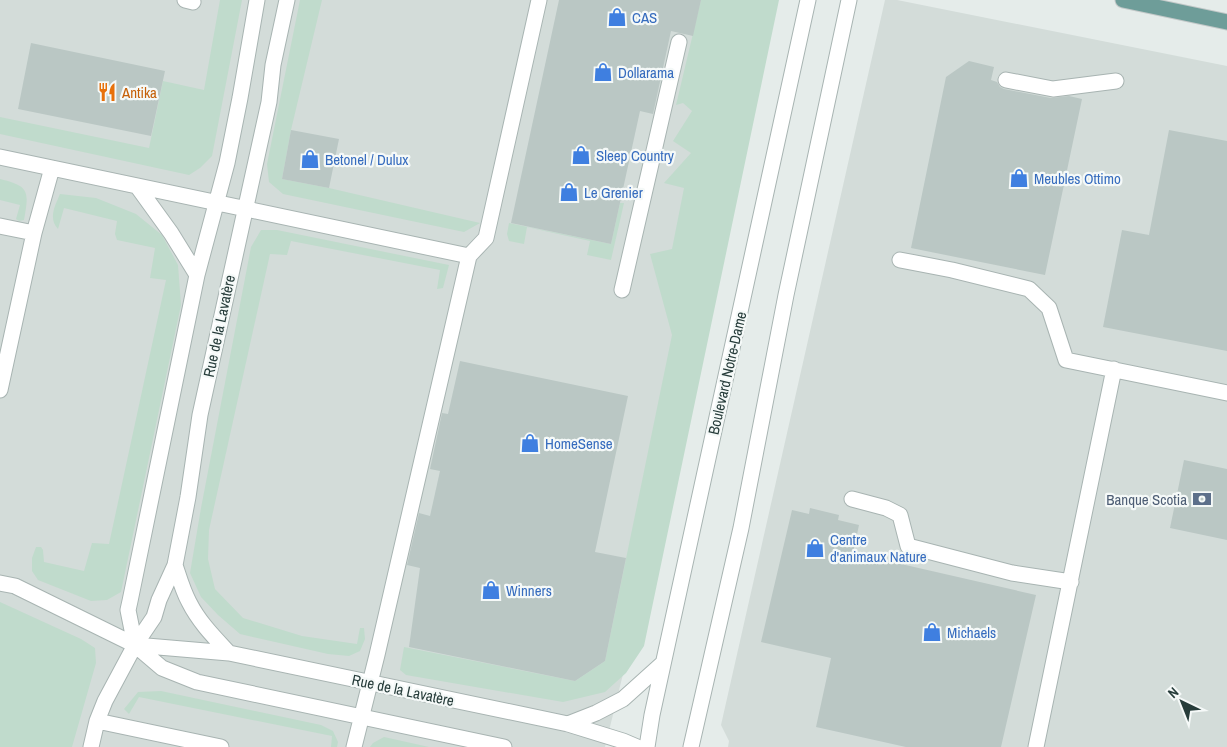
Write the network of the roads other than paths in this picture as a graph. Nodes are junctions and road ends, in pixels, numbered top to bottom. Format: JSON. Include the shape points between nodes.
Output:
{"nodes":[{"id":1,"x":257,"y":0,"type":"edge"},
{"id":2,"x":288,"y":0,"type":"edge"},
{"id":3,"x":539,"y":0,"type":"edge"},
{"id":4,"x":808,"y":0,"type":"edge"},
{"id":5,"x":1123,"y":0,"type":"edge"},
{"id":6,"x":849,"y":1,"type":"edge"},
{"id":7,"x":1227,"y":22,"type":"edge"},
{"id":8,"x":679,"y":42,"type":"dead end"},
{"id":9,"x":1006,"y":80,"type":"dead end"},
{"id":10,"x":1116,"y":81,"type":"dead end"},
{"id":11,"x":0,"y":157,"type":"edge"},
{"id":12,"x":52,"y":168,"type":"junction"},
{"id":13,"x":137,"y":186,"type":"junction"},
{"id":14,"x":216,"y":202,"type":"junction"},
{"id":15,"x":245,"y":208,"type":"junction"},
{"id":16,"x":0,"y":226,"type":"edge"},
{"id":17,"x":34,"y":233,"type":"junction"},
{"id":18,"x":469,"y":256,"type":"junction"},
{"id":19,"x":900,"y":260,"type":"dead end"},
{"id":20,"x":197,"y":275,"type":"junction"},
{"id":21,"x":622,"y":290,"type":"dead end"},
{"id":22,"x":1114,"y":369,"type":"junction"},
{"id":23,"x":0,"y":390,"type":"edge"},
{"id":24,"x":1227,"y":392,"type":"edge"},
{"id":25,"x":852,"y":499,"type":"dead end"},
{"id":26,"x":175,"y":565,"type":"junction"},
{"id":27,"x":1071,"y":582,"type":"junction"},
{"id":28,"x":0,"y":583,"type":"edge"},
{"id":29,"x":135,"y":645,"type":"junction"},
{"id":30,"x":229,"y":653,"type":"junction"},
{"id":31,"x":663,"y":663,"type":"junction"},
{"id":32,"x":371,"y":683,"type":"junction"},
{"id":33,"x":360,"y":717,"type":"junction"},
{"id":34,"x":97,"y":721,"type":"junction"},
{"id":35,"x":568,"y":724,"type":"junction"},
{"id":36,"x":91,"y":747,"type":"edge"},
{"id":37,"x":221,"y":747,"type":"edge"},
{"id":38,"x":354,"y":747,"type":"edge"},
{"id":39,"x":504,"y":747,"type":"edge"},
{"id":40,"x":637,"y":747,"type":"edge"},
{"id":41,"x":646,"y":747,"type":"edge"},
{"id":42,"x":691,"y":747,"type":"edge"},
{"id":43,"x":1036,"y":747,"type":"edge"}],
"edges":[{"from":1,"to":14,"type":"street","name":"Rue de la Lavatère","via":[[240,98]]},
{"from":2,"to":15,"type":"street","name":"Rue de la Lavatère"},
{"from":3,"to":18,"type":"street","via":[[486,238]]},
{"from":4,"to":31,"type":"street","name":"Boulevard Notre-Dame"},
{"from":5,"to":7,"type":"main road"},
{"from":6,"to":42,"type":"street","via":[[740,528]]},
{"from":8,"to":21,"type":"street"},
{"from":9,"to":10,"type":"street","via":[[1053,89]]},
{"from":11,"to":12,"type":"street"},
{"from":12,"to":13,"type":"street"},
{"from":12,"to":17,"type":"street"},
{"from":13,"to":14,"type":"street"},
{"from":13,"to":20,"type":"street"},
{"from":14,"to":15,"type":"street"},
{"from":14,"to":20,"type":"street","name":"Rue de la Lavatère"},
{"from":15,"to":18,"type":"street"},
{"from":15,"to":26,"type":"street","name":"Rue de la Lavatère","via":[[200,415]]},
{"from":16,"to":17,"type":"street"},
{"from":17,"to":23,"type":"street"},
{"from":18,"to":32,"type":"street"},
{"from":19,"to":22,"type":"street","via":[[1029,289],[1049,308],[1066,360]]},
{"from":20,"to":29,"type":"street","name":"Rue de la Lavatère","via":[[128,610]]},
{"from":22,"to":24,"type":"street"},
{"from":22,"to":27,"type":"street"},
{"from":25,"to":27,"type":"street","via":[[886,508],[900,516],[908,546],[1012,573]]},
{"from":26,"to":29,"type":"street","name":"Rue de la Lavatère","via":[[154,617]]},
{"from":26,"to":30,"type":"street","via":[[194,611]]},
{"from":27,"to":43,"type":"street"},
{"from":28,"to":29,"type":"street","via":[[15,586]]},
{"from":29,"to":30,"type":"street","name":"Rue de la Lavatère"},
{"from":29,"to":33,"type":"street","via":[[162,668],[197,682]]},
{"from":29,"to":34,"type":"street"},
{"from":30,"to":32,"type":"street","name":"Rue de la Lavatère"},
{"from":31,"to":35,"type":"street","via":[[623,700]]},
{"from":31,"to":41,"type":"street","name":"Boulevard Notre-Dame"},
{"from":32,"to":33,"type":"street"},
{"from":32,"to":35,"type":"street","name":"Rue de la Lavatère"},
{"from":33,"to":38,"type":"street"},
{"from":33,"to":39,"type":"street"},
{"from":34,"to":36,"type":"street"},
{"from":34,"to":37,"type":"street"},
{"from":35,"to":40,"type":"street","name":"Rue de la Lavatère"}]}
